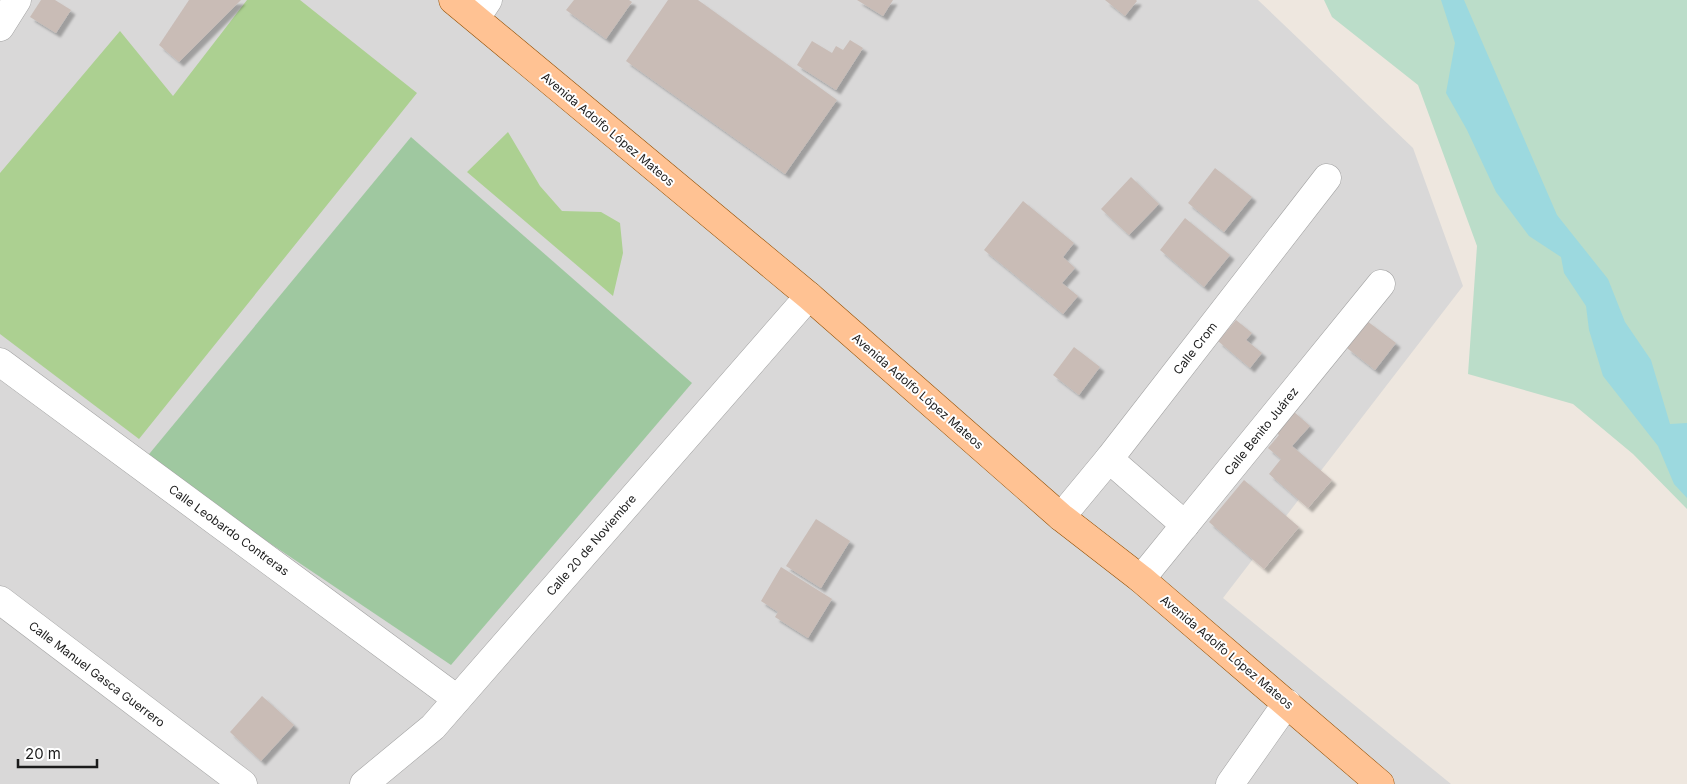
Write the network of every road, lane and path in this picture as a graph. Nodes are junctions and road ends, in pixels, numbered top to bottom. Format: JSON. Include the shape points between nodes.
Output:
{"nodes":[{"id":1,"x":17,"y":0,"type":"edge"},
{"id":2,"x":453,"y":0,"type":"edge"},
{"id":3,"x":482,"y":9,"type":"edge"},
{"id":4,"x":0,"y":27,"type":"edge"},
{"id":5,"x":1327,"y":178,"type":"dead end"},
{"id":6,"x":1380,"y":284,"type":"dead end"},
{"id":7,"x":809,"y":296,"type":"junction"},
{"id":8,"x":0,"y":362,"type":"edge"},
{"id":9,"x":1109,"y":459,"type":"junction"},
{"id":10,"x":1061,"y":517,"type":"junction"},
{"id":11,"x":1184,"y":525,"type":"junction"},
{"id":12,"x":1141,"y":579,"type":"junction"},
{"id":13,"x":0,"y":600,"type":"edge"},
{"id":14,"x":457,"y":699,"type":"junction"},
{"id":15,"x":1286,"y":702,"type":"junction"},
{"id":16,"x":243,"y":784,"type":"edge"},
{"id":17,"x":364,"y":784,"type":"edge"},
{"id":18,"x":1230,"y":784,"type":"edge"},
{"id":19,"x":1380,"y":784,"type":"edge"}],
"edges":[{"from":1,"to":4,"type":"street"},
{"from":2,"to":3,"type":"main road","name":"Avenida Adolfo López Mateos"},
{"from":3,"to":7,"type":"main road","name":"Avenida Adolfo López Mateos"},
{"from":5,"to":9,"type":"street","name":"Calle Crom"},
{"from":6,"to":11,"type":"street","name":"Calle Benito Juárez"},
{"from":7,"to":10,"type":"main road","name":"Avenida Adolfo López Mateos"},
{"from":7,"to":14,"type":"street","name":"Calle 20 de Noviembre"},
{"from":8,"to":14,"type":"street","name":"Calle Leobardo Contreras"},
{"from":9,"to":10,"type":"street","name":"Calle Crom"},
{"from":9,"to":11,"type":"street"},
{"from":10,"to":12,"type":"main road","name":"Avenida Adolfo López Mateos"},
{"from":11,"to":12,"type":"street","name":"Calle Benito Juárez"},
{"from":12,"to":15,"type":"main road","name":"Avenida Adolfo López Mateos"},
{"from":13,"to":16,"type":"street","name":"Calle Manuel Gasca Guerrero"},
{"from":14,"to":17,"type":"street","name":"Calle 20 de Noviembre","via":[[433,727]]},
{"from":15,"to":18,"type":"street"},
{"from":15,"to":19,"type":"main road","name":"Avenida Adolfo López Mateos"}]}
